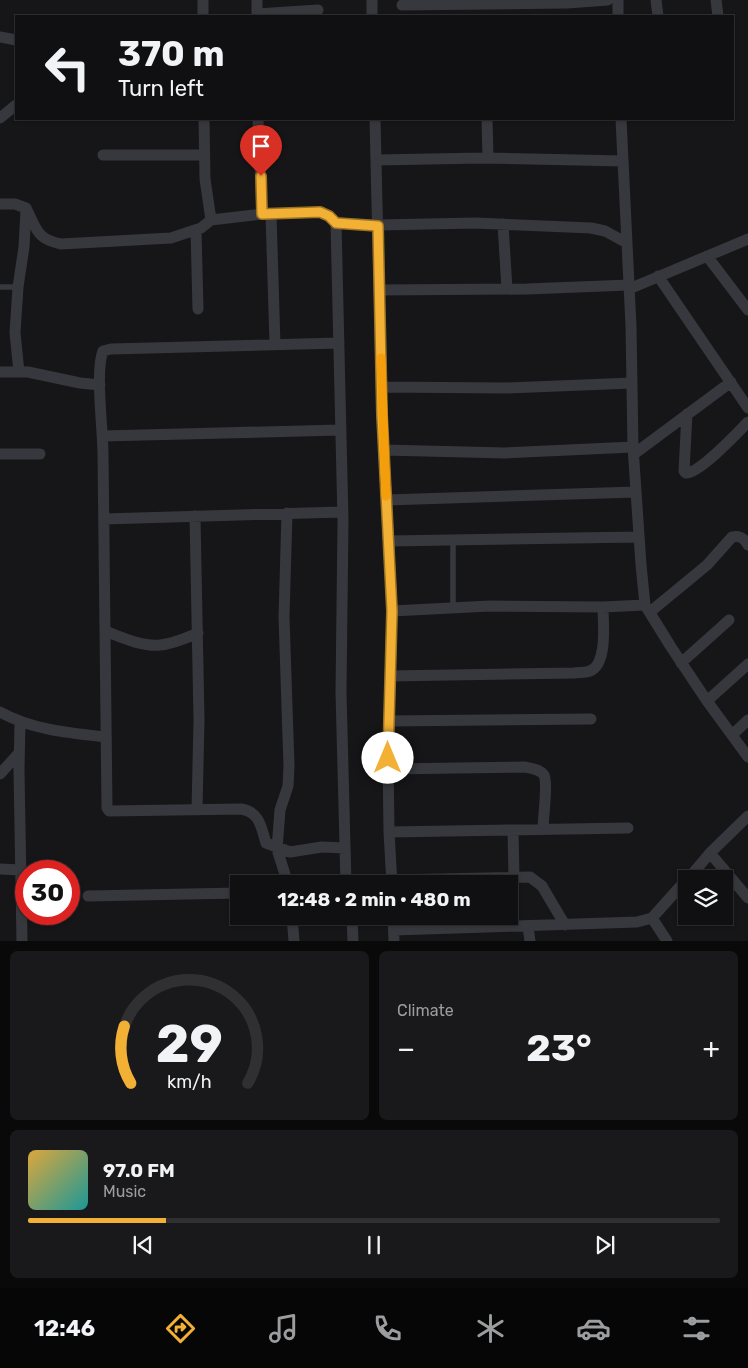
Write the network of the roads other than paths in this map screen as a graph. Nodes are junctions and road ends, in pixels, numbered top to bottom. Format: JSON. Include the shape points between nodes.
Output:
{"nodes":[{"id":1,"x":203,"y":0,"type":"edge"},
{"id":2,"x":257,"y":0,"type":"edge"},
{"id":3,"x":372,"y":0,"type":"edge"},
{"id":4,"x":608,"y":0,"type":"edge"},
{"id":5,"x":618,"y":0,"type":"edge"},
{"id":6,"x":656,"y":0,"type":"edge"},
{"id":7,"x":716,"y":0,"type":"edge"},
{"id":8,"x":479,"y":2,"type":"edge"},
{"id":9,"x":402,"y":5,"type":"dead end"},
{"id":10,"x":318,"y":10,"type":"dead end"},
{"id":11,"x":203,"y":15,"type":"edge"},
{"id":12,"x":257,"y":15,"type":"edge"},
{"id":13,"x":372,"y":15,"type":"edge"},
{"id":14,"x":618,"y":15,"type":"edge"},
{"id":15,"x":658,"y":15,"type":"edge"},
{"id":16,"x":718,"y":15,"type":"edge"},
{"id":17,"x":0,"y":38,"type":"edge"},
{"id":18,"x":15,"y":40,"type":"edge"},
{"id":19,"x":15,"y":106,"type":"edge"},
{"id":20,"x":0,"y":118,"type":"edge"},
{"id":21,"x":204,"y":120,"type":"edge"},
{"id":22,"x":258,"y":120,"type":"edge"},
{"id":23,"x":375,"y":120,"type":"edge"},
{"id":24,"x":488,"y":120,"type":"edge"},
{"id":25,"x":621,"y":120,"type":"edge"},
{"id":26,"x":103,"y":155,"type":"dead end"},
{"id":27,"x":204,"y":155,"type":"junction"},
{"id":28,"x":488,"y":158,"type":"junction"},
{"id":29,"x":376,"y":160,"type":"junction"},
{"id":30,"x":623,"y":161,"type":"junction"},
{"id":31,"x":0,"y":204,"type":"edge"},
{"id":32,"x":26,"y":208,"type":"junction"},
{"id":33,"x":266,"y":214,"type":"junction"},
{"id":34,"x":211,"y":220,"type":"junction"},
{"id":35,"x":336,"y":223,"type":"junction"},
{"id":36,"x":503,"y":224,"type":"junction"},
{"id":37,"x":378,"y":226,"type":"junction"},
{"id":38,"x":196,"y":230,"type":"junction"},
{"id":39,"x":627,"y":243,"type":"junction"},
{"id":40,"x":746,"y":244,"type":"edge"},
{"id":41,"x":707,"y":256,"type":"junction"},
{"id":42,"x":658,"y":276,"type":"junction"},
{"id":43,"x":0,"y":287,"type":"edge"},
{"id":44,"x":629,"y":287,"type":"junction"},
{"id":45,"x":18,"y":288,"type":"junction"},
{"id":46,"x":507,"y":289,"type":"junction"},
{"id":47,"x":379,"y":290,"type":"junction"},
{"id":48,"x":198,"y":309,"type":"dead end"},
{"id":49,"x":748,"y":310,"type":"edge"},
{"id":50,"x":339,"y":343,"type":"junction"},
{"id":51,"x":275,"y":344,"type":"junction"},
{"id":52,"x":0,"y":372,"type":"edge"},
{"id":53,"x":19,"y":372,"type":"junction"},
{"id":54,"x":731,"y":382,"type":"junction"},
{"id":55,"x":632,"y":383,"type":"junction"},
{"id":56,"x":100,"y":385,"type":"junction"},
{"id":57,"x":382,"y":387,"type":"junction"},
{"id":58,"x":748,"y":408,"type":"edge"},
{"id":59,"x":687,"y":414,"type":"junction"},
{"id":60,"x":748,"y":422,"type":"edge"},
{"id":61,"x":340,"y":430,"type":"junction"},
{"id":62,"x":103,"y":436,"type":"junction"},
{"id":63,"x":384,"y":450,"type":"junction"},
{"id":64,"x":633,"y":451,"type":"junction"},
{"id":65,"x":0,"y":454,"type":"edge"},
{"id":66,"x":40,"y":454,"type":"dead end"},
{"id":67,"x":636,"y":492,"type":"junction"},
{"id":68,"x":386,"y":500,"type":"junction"},
{"id":69,"x":342,"y":512,"type":"junction"},
{"id":70,"x":287,"y":513,"type":"junction"},
{"id":71,"x":195,"y":516,"type":"junction"},
{"id":72,"x":104,"y":520,"type":"junction"},
{"id":73,"x":639,"y":537,"type":"junction"},
{"id":74,"x":388,"y":541,"type":"junction"},
{"id":75,"x":453,"y":541,"type":"junction"},
{"id":76,"x":748,"y":545,"type":"edge"},
{"id":77,"x":603,"y":607,"type":"junction"},
{"id":78,"x":454,"y":608,"type":"junction"},
{"id":79,"x":648,"y":608,"type":"junction"},
{"id":80,"x":392,"y":611,"type":"junction"},
{"id":81,"x":729,"y":620,"type":"dead end"},
{"id":82,"x":105,"y":631,"type":"junction"},
{"id":83,"x":198,"y":633,"type":"junction"},
{"id":84,"x":681,"y":663,"type":"junction"},
{"id":85,"x":748,"y":664,"type":"edge"},
{"id":86,"x":390,"y":676,"type":"junction"},
{"id":87,"x":707,"y":701,"type":"junction"},
{"id":88,"x":0,"y":712,"type":"edge"},
{"id":89,"x":591,"y":719,"type":"dead end"},
{"id":90,"x":748,"y":720,"type":"edge"},
{"id":91,"x":389,"y":721,"type":"junction"},
{"id":92,"x":20,"y":722,"type":"junction"},
{"id":93,"x":732,"y":735,"type":"junction"},
{"id":94,"x":106,"y":737,"type":"junction"},
{"id":95,"x":19,"y":753,"type":"junction"},
{"id":96,"x":748,"y":758,"type":"edge"},
{"id":97,"x":388,"y":769,"type":"junction"},
{"id":98,"x":0,"y":774,"type":"edge"},
{"id":99,"x":197,"y":810,"type":"junction"},
{"id":100,"x":748,"y":816,"type":"edge"},
{"id":101,"x":628,"y":828,"type":"dead end"},
{"id":102,"x":543,"y":829,"type":"junction"},
{"id":103,"x":513,"y":830,"type":"junction"},
{"id":104,"x":389,"y":832,"type":"junction"},
{"id":105,"x":345,"y":848,"type":"junction"},
{"id":106,"x":277,"y":849,"type":"junction"},
{"id":107,"x":710,"y":853,"type":"junction"},
{"id":108,"x":21,"y":860,"type":"edge"},
{"id":109,"x":0,"y":869,"type":"edge"},
{"id":110,"x":15,"y":870,"type":"edge"},
{"id":111,"x":696,"y":870,"type":"edge"},
{"id":112,"x":285,"y":875,"type":"edge"},
{"id":113,"x":346,"y":875,"type":"edge"},
{"id":114,"x":392,"y":875,"type":"edge"},
{"id":115,"x":514,"y":875,"type":"edge"},
{"id":116,"x":518,"y":878,"type":"edge"},
{"id":117,"x":678,"y":890,"type":"edge"},
{"id":118,"x":230,"y":894,"type":"edge"},
{"id":119,"x":88,"y":896,"type":"dead end"},
{"id":120,"x":748,"y":898,"type":"edge"},
{"id":121,"x":652,"y":918,"type":"junction"},
{"id":122,"x":22,"y":925,"type":"edge"},
{"id":123,"x":293,"y":925,"type":"edge"},
{"id":124,"x":352,"y":925,"type":"edge"},
{"id":125,"x":565,"y":925,"type":"junction"},
{"id":126,"x":528,"y":926,"type":"junction"},
{"id":127,"x":394,"y":936,"type":"edge"},
{"id":128,"x":22,"y":940,"type":"edge"},
{"id":129,"x":294,"y":940,"type":"edge"},
{"id":130,"x":353,"y":940,"type":"edge"},
{"id":131,"x":530,"y":940,"type":"edge"},
{"id":132,"x":667,"y":940,"type":"edge"}],
"edges":[{"from":1,"to":11,"type":"street"},
{"from":2,"to":12,"type":"street"},
{"from":3,"to":13,"type":"street"},
{"from":4,"to":8,"type":"street"},
{"from":5,"to":14,"type":"street"},
{"from":6,"to":15,"type":"street"},
{"from":7,"to":16,"type":"street"},
{"from":8,"to":9,"type":"street"},
{"from":10,"to":12,"type":"street"},
{"from":17,"to":18,"type":"street"},
{"from":19,"to":20,"type":"street"},
{"from":21,"to":27,"type":"street"},
{"from":22,"to":33,"type":"street"},
{"from":23,"to":29,"type":"street"},
{"from":24,"to":28,"type":"street"},
{"from":25,"to":30,"type":"street"},
{"from":26,"to":27,"type":"street"},
{"from":27,"to":34,"type":"street","via":[[204,179]]},
{"from":28,"to":29,"type":"street"},
{"from":28,"to":30,"type":"street"},
{"from":29,"to":37,"type":"street"},
{"from":30,"to":39,"type":"street"},
{"from":31,"to":32,"type":"street"},
{"from":32,"to":38,"type":"street","via":[[40,236],[48,242],[61,244],[170,238]]},
{"from":32,"to":45,"type":"street"},
{"from":33,"to":34,"type":"street"},
{"from":33,"to":35,"type":"street","via":[[320,212]]},
{"from":33,"to":51,"type":"street"},
{"from":34,"to":38,"type":"street"},
{"from":35,"to":37,"type":"street"},
{"from":35,"to":50,"type":"street"},
{"from":36,"to":37,"type":"street"},
{"from":36,"to":39,"type":"street","via":[[591,228],[605,231]]},
{"from":36,"to":46,"type":"street"},
{"from":37,"to":47,"type":"street"},
{"from":38,"to":48,"type":"street"},
{"from":39,"to":44,"type":"street"},
{"from":40,"to":41,"type":"street"},
{"from":41,"to":42,"type":"street"},
{"from":41,"to":49,"type":"street"},
{"from":42,"to":44,"type":"street"},
{"from":42,"to":54,"type":"street"},
{"from":43,"to":45,"type":"lane"},
{"from":44,"to":46,"type":"street"},
{"from":44,"to":55,"type":"street"},
{"from":45,"to":53,"type":"street","via":[[15,333]]},
{"from":46,"to":47,"type":"street"},
{"from":47,"to":57,"type":"street"},
{"from":50,"to":51,"type":"street"},
{"from":50,"to":61,"type":"street"},
{"from":51,"to":56,"type":"street","via":[[111,349],[103,351],[100,358]]},
{"from":52,"to":53,"type":"street"},
{"from":53,"to":56,"type":"street"},
{"from":54,"to":58,"type":"street"},
{"from":54,"to":59,"type":"street"},
{"from":55,"to":57,"type":"street","via":[[505,388]]},
{"from":55,"to":64,"type":"street"},
{"from":56,"to":62,"type":"street"},
{"from":57,"to":63,"type":"street"},
{"from":59,"to":60,"type":"street","via":[[686,473],[694,471],[713,456]]},
{"from":59,"to":64,"type":"street"},
{"from":61,"to":62,"type":"street"},
{"from":61,"to":69,"type":"street"},
{"from":62,"to":72,"type":"street"},
{"from":63,"to":64,"type":"street","via":[[505,453]]},
{"from":63,"to":68,"type":"street"},
{"from":64,"to":67,"type":"street"},
{"from":65,"to":66,"type":"street"},
{"from":67,"to":68,"type":"street"},
{"from":67,"to":73,"type":"street"},
{"from":68,"to":74,"type":"street"},
{"from":69,"to":70,"type":"street"},
{"from":69,"to":105,"type":"street","via":[[341,692]]},
{"from":70,"to":71,"type":"street"},
{"from":70,"to":106,"type":"street","via":[[284,617],[289,766],[288,786],[280,810]]},
{"from":71,"to":72,"type":"street"},
{"from":71,"to":83,"type":"street"},
{"from":72,"to":82,"type":"street"},
{"from":73,"to":75,"type":"street"},
{"from":73,"to":79,"type":"street"},
{"from":74,"to":75,"type":"street"},
{"from":74,"to":80,"type":"street"},
{"from":75,"to":78,"type":"lane"},
{"from":76,"to":79,"type":"street","via":[[742,537],[732,537],[695,576]]},
{"from":77,"to":78,"type":"street"},
{"from":77,"to":79,"type":"street"},
{"from":77,"to":86,"type":"street","via":[[600,663],[592,671]]},
{"from":78,"to":80,"type":"street"},
{"from":79,"to":84,"type":"street"},
{"from":80,"to":86,"type":"street"},
{"from":81,"to":84,"type":"street"},
{"from":82,"to":83,"type":"street","via":[[158,646]]},
{"from":82,"to":94,"type":"street"},
{"from":83,"to":99,"type":"street"},
{"from":84,"to":87,"type":"street"},
{"from":85,"to":87,"type":"street"},
{"from":86,"to":91,"type":"street"},
{"from":87,"to":93,"type":"street"},
{"from":88,"to":92,"type":"street"},
{"from":89,"to":91,"type":"street"},
{"from":90,"to":93,"type":"street"},
{"from":91,"to":97,"type":"street"},
{"from":92,"to":94,"type":"street","via":[[61,733]]},
{"from":92,"to":95,"type":"street"},
{"from":93,"to":96,"type":"street"},
{"from":94,"to":99,"type":"street","via":[[109,811]]},
{"from":95,"to":98,"type":"street"},
{"from":95,"to":108,"type":"street"},
{"from":97,"to":102,"type":"street","via":[[525,767],[538,770],[544,775],[545,784]]},
{"from":97,"to":104,"type":"street"},
{"from":99,"to":106,"type":"street","via":[[249,810],[256,815],[266,843]]},
{"from":100,"to":107,"type":"street"},
{"from":101,"to":102,"type":"street"},
{"from":102,"to":103,"type":"street"},
{"from":103,"to":104,"type":"street"},
{"from":103,"to":115,"type":"street"},
{"from":104,"to":114,"type":"street"},
{"from":105,"to":106,"type":"street","via":[[290,852]]},
{"from":105,"to":113,"type":"street"},
{"from":106,"to":112,"type":"street"},
{"from":107,"to":111,"type":"street"},
{"from":107,"to":120,"type":"street"},
{"from":109,"to":110,"type":"street"},
{"from":116,"to":125,"type":"street","via":[[530,878],[542,886]]},
{"from":117,"to":121,"type":"street"},
{"from":118,"to":119,"type":"street"},
{"from":121,"to":125,"type":"street","via":[[636,922]]},
{"from":121,"to":132,"type":"street"},
{"from":122,"to":128,"type":"street"},
{"from":123,"to":129,"type":"street"},
{"from":124,"to":130,"type":"street"},
{"from":125,"to":126,"type":"street"},
{"from":126,"to":127,"type":"street"},
{"from":126,"to":131,"type":"street"}]}
